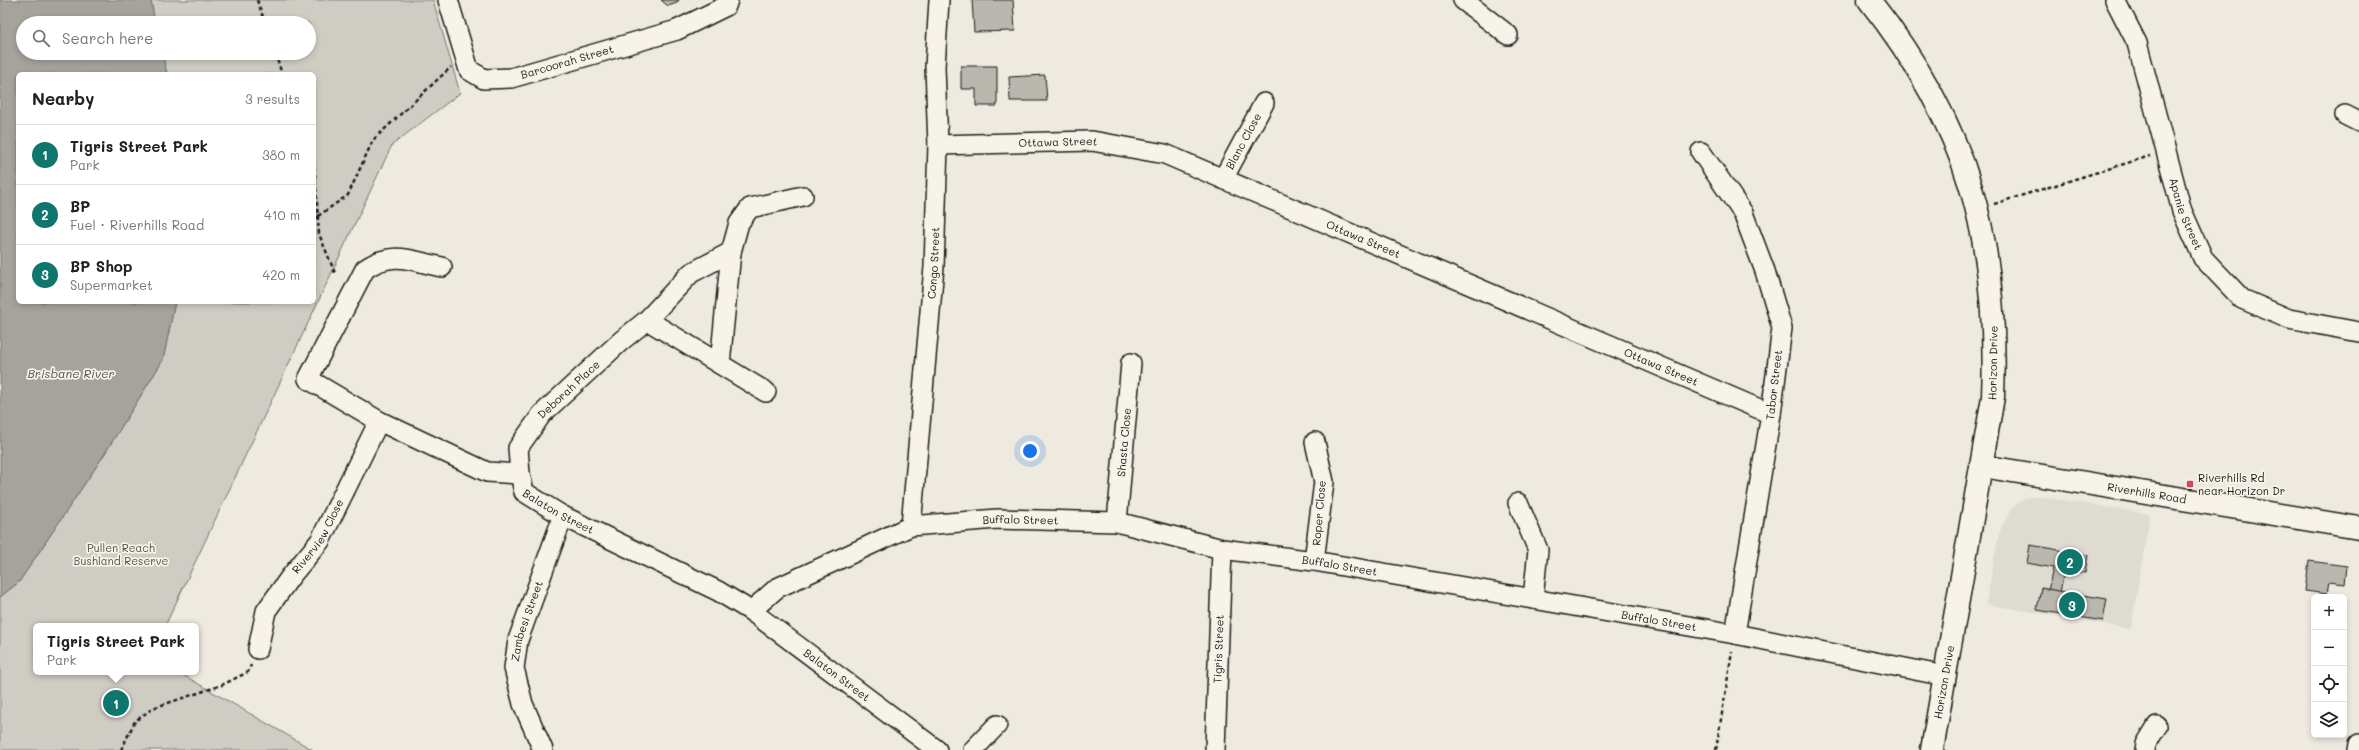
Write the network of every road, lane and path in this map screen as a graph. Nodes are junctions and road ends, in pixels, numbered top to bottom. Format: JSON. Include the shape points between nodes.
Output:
{"nodes":[{"id":1,"x":257,"y":0,"type":"edge"},
{"id":2,"x":448,"y":0,"type":"edge"},
{"id":3,"x":728,"y":0,"type":"edge"},
{"id":4,"x":939,"y":0,"type":"edge"},
{"id":5,"x":1463,"y":0,"type":"edge"},
{"id":6,"x":1869,"y":0,"type":"edge"},
{"id":7,"x":2115,"y":0,"type":"edge"},
{"id":8,"x":263,"y":16,"type":"edge"},
{"id":9,"x":1508,"y":35,"type":"dead end"},
{"id":10,"x":464,"y":54,"type":"junction"},
{"id":11,"x":277,"y":60,"type":"edge"},
{"id":12,"x":281,"y":72,"type":"edge"},
{"id":13,"x":1264,"y":103,"type":"dead end"},
{"id":14,"x":938,"y":145,"type":"junction"},
{"id":15,"x":2167,"y":150,"type":"junction"},
{"id":16,"x":1701,"y":152,"type":"dead end"},
{"id":17,"x":1223,"y":179,"type":"junction"},
{"id":18,"x":316,"y":188,"type":"edge"},
{"id":19,"x":803,"y":196,"type":"dead end"},
{"id":20,"x":1977,"y":209,"type":"junction"},
{"id":21,"x":318,"y":216,"type":"junction"},
{"id":22,"x":731,"y":252,"type":"junction"},
{"id":23,"x":442,"y":267,"type":"dead end"},
{"id":24,"x":334,"y":273,"type":"dead end"},
{"id":25,"x":647,"y":320,"type":"junction"},
{"id":26,"x":2359,"y":332,"type":"edge"},
{"id":27,"x":1131,"y":363,"type":"dead end"},
{"id":28,"x":720,"y":364,"type":"junction"},
{"id":29,"x":766,"y":392,"type":"dead end"},
{"id":30,"x":1771,"y":414,"type":"junction"},
{"id":31,"x":379,"y":421,"type":"junction"},
{"id":32,"x":1315,"y":442,"type":"dead end"},
{"id":33,"x":1982,"y":466,"type":"junction"},
{"id":34,"x":520,"y":474,"type":"junction"},
{"id":35,"x":1518,"y":503,"type":"dead end"},
{"id":36,"x":563,"y":516,"type":"junction"},
{"id":37,"x":1117,"y":522,"type":"junction"},
{"id":38,"x":911,"y":526,"type":"junction"},
{"id":39,"x":2359,"y":528,"type":"edge"},
{"id":40,"x":1222,"y":549,"type":"junction"},
{"id":41,"x":1314,"y":561,"type":"junction"},
{"id":42,"x":1533,"y":599,"type":"junction"},
{"id":43,"x":751,"y":611,"type":"junction"},
{"id":44,"x":1734,"y":634,"type":"junction"},
{"id":45,"x":258,"y":649,"type":"joint"},
{"id":46,"x":1945,"y":676,"type":"junction"},
{"id":47,"x":997,"y":725,"type":"dead end"},
{"id":48,"x":2157,"y":726,"type":"dead end"},
{"id":49,"x":2359,"y":744,"type":"edge"},
{"id":50,"x":121,"y":750,"type":"edge"},
{"id":51,"x":543,"y":750,"type":"edge"},
{"id":52,"x":937,"y":750,"type":"edge"},
{"id":53,"x":973,"y":750,"type":"edge"},
{"id":54,"x":1215,"y":750,"type":"edge"},
{"id":55,"x":1716,"y":750,"type":"edge"},
{"id":56,"x":1932,"y":750,"type":"edge"},
{"id":57,"x":2145,"y":750,"type":"edge"},
{"id":58,"x":2358,"y":750,"type":"edge"}],
"edges":[{"from":1,"to":8,"type":"path"},
{"from":2,"to":10,"type":"street","name":"Barcoorah Street"},
{"from":3,"to":10,"type":"street","name":"Barcoorah Street","via":[[726,6],[677,30],[511,78],[484,79],[469,70]]},
{"from":4,"to":14,"type":"street","name":"Congo Street","via":[[935,67]]},
{"from":5,"to":9,"type":"street"},
{"from":6,"to":20,"type":"street","name":"Horizon Drive","via":[[1917,66],[1946,122],[1967,171]]},
{"from":7,"to":15,"type":"street","name":"Apanie Street","via":[[2137,43]]},
{"from":10,"to":21,"type":"path","via":[[373,140],[348,195]]},
{"from":11,"to":12,"type":"path"},
{"from":13,"to":17,"type":"street","name":"Blanc Close"},
{"from":14,"to":17,"type":"street","name":"Ottawa Street","via":[[1092,141],[1165,154]]},
{"from":14,"to":38,"type":"street","name":"Congo Street","via":[[934,267]]},
{"from":15,"to":20,"type":"path"},
{"from":15,"to":26,"type":"street","name":"Apanie Street","via":[[2182,212],[2203,258],[2242,299],[2289,320]]},
{"from":16,"to":30,"type":"street","name":"Tabor Street","via":[[1743,213],[1765,271],[1782,328]]},
{"from":17,"to":30,"type":"street","name":"Ottawa Street"},
{"from":18,"to":21,"type":"path"},
{"from":19,"to":22,"type":"street","via":[[750,208],[739,223]]},
{"from":20,"to":33,"type":"street","name":"Horizon Drive","via":[[1984,235],[1992,290],[1995,346],[1993,397]]},
{"from":21,"to":24,"type":"path","via":[[319,234]]},
{"from":22,"to":25,"type":"street","name":"Deborah Place","via":[[691,273]]},
{"from":22,"to":28,"type":"street"},
{"from":23,"to":31,"type":"street","name":"Balaton Street","via":[[389,258],[377,261],[366,269],[308,379]]},
{"from":25,"to":28,"type":"street"},
{"from":25,"to":34,"type":"street","name":"Deborah Place","via":[[542,414],[518,448]]},
{"from":27,"to":37,"type":"street","name":"Shasta Close"},
{"from":28,"to":29,"type":"street"},
{"from":30,"to":44,"type":"street","name":"Tabor Street"},
{"from":31,"to":34,"type":"street","name":"Balaton Street","via":[[487,472]]},
{"from":31,"to":45,"type":"street","name":"Riverview Close","via":[[320,541],[266,611]]},
{"from":32,"to":41,"type":"street","name":"Roper Close","via":[[1324,482]]},
{"from":33,"to":39,"type":"street","name":"Riverhills Road"},
{"from":33,"to":46,"type":"street","name":"Horizon Drive"},
{"from":34,"to":36,"type":"street","name":"Balaton Street","via":[[524,492]]},
{"from":35,"to":42,"type":"street","via":[[1538,550]]},
{"from":36,"to":43,"type":"street","name":"Balaton Street","via":[[718,591]]},
{"from":36,"to":51,"type":"street","name":"Zambesi Street","via":[[518,640],[514,668],[523,704]]},
{"from":37,"to":38,"type":"street","name":"Buffalo Street","via":[[997,519]]},
{"from":37,"to":40,"type":"street","name":"Buffalo Street"},
{"from":38,"to":43,"type":"street","name":"Buffalo Street","via":[[777,588]]},
{"from":40,"to":41,"type":"street","name":"Buffalo Street"},
{"from":40,"to":54,"type":"street","name":"Tigris Street"},
{"from":41,"to":42,"type":"street","name":"Buffalo Street"},
{"from":42,"to":44,"type":"street","name":"Buffalo Street"},
{"from":43,"to":52,"type":"street","name":"Balaton Street"},
{"from":44,"to":46,"type":"street","name":"Buffalo Street"},
{"from":44,"to":55,"type":"path"},
{"from":45,"to":50,"type":"path","via":[[248,672],[222,685],[153,708],[136,721]]},
{"from":46,"to":56,"type":"street","name":"Horizon Drive"},
{"from":47,"to":53,"type":"street"},
{"from":48,"to":57,"type":"street"},
{"from":49,"to":58,"type":"street"}]}
